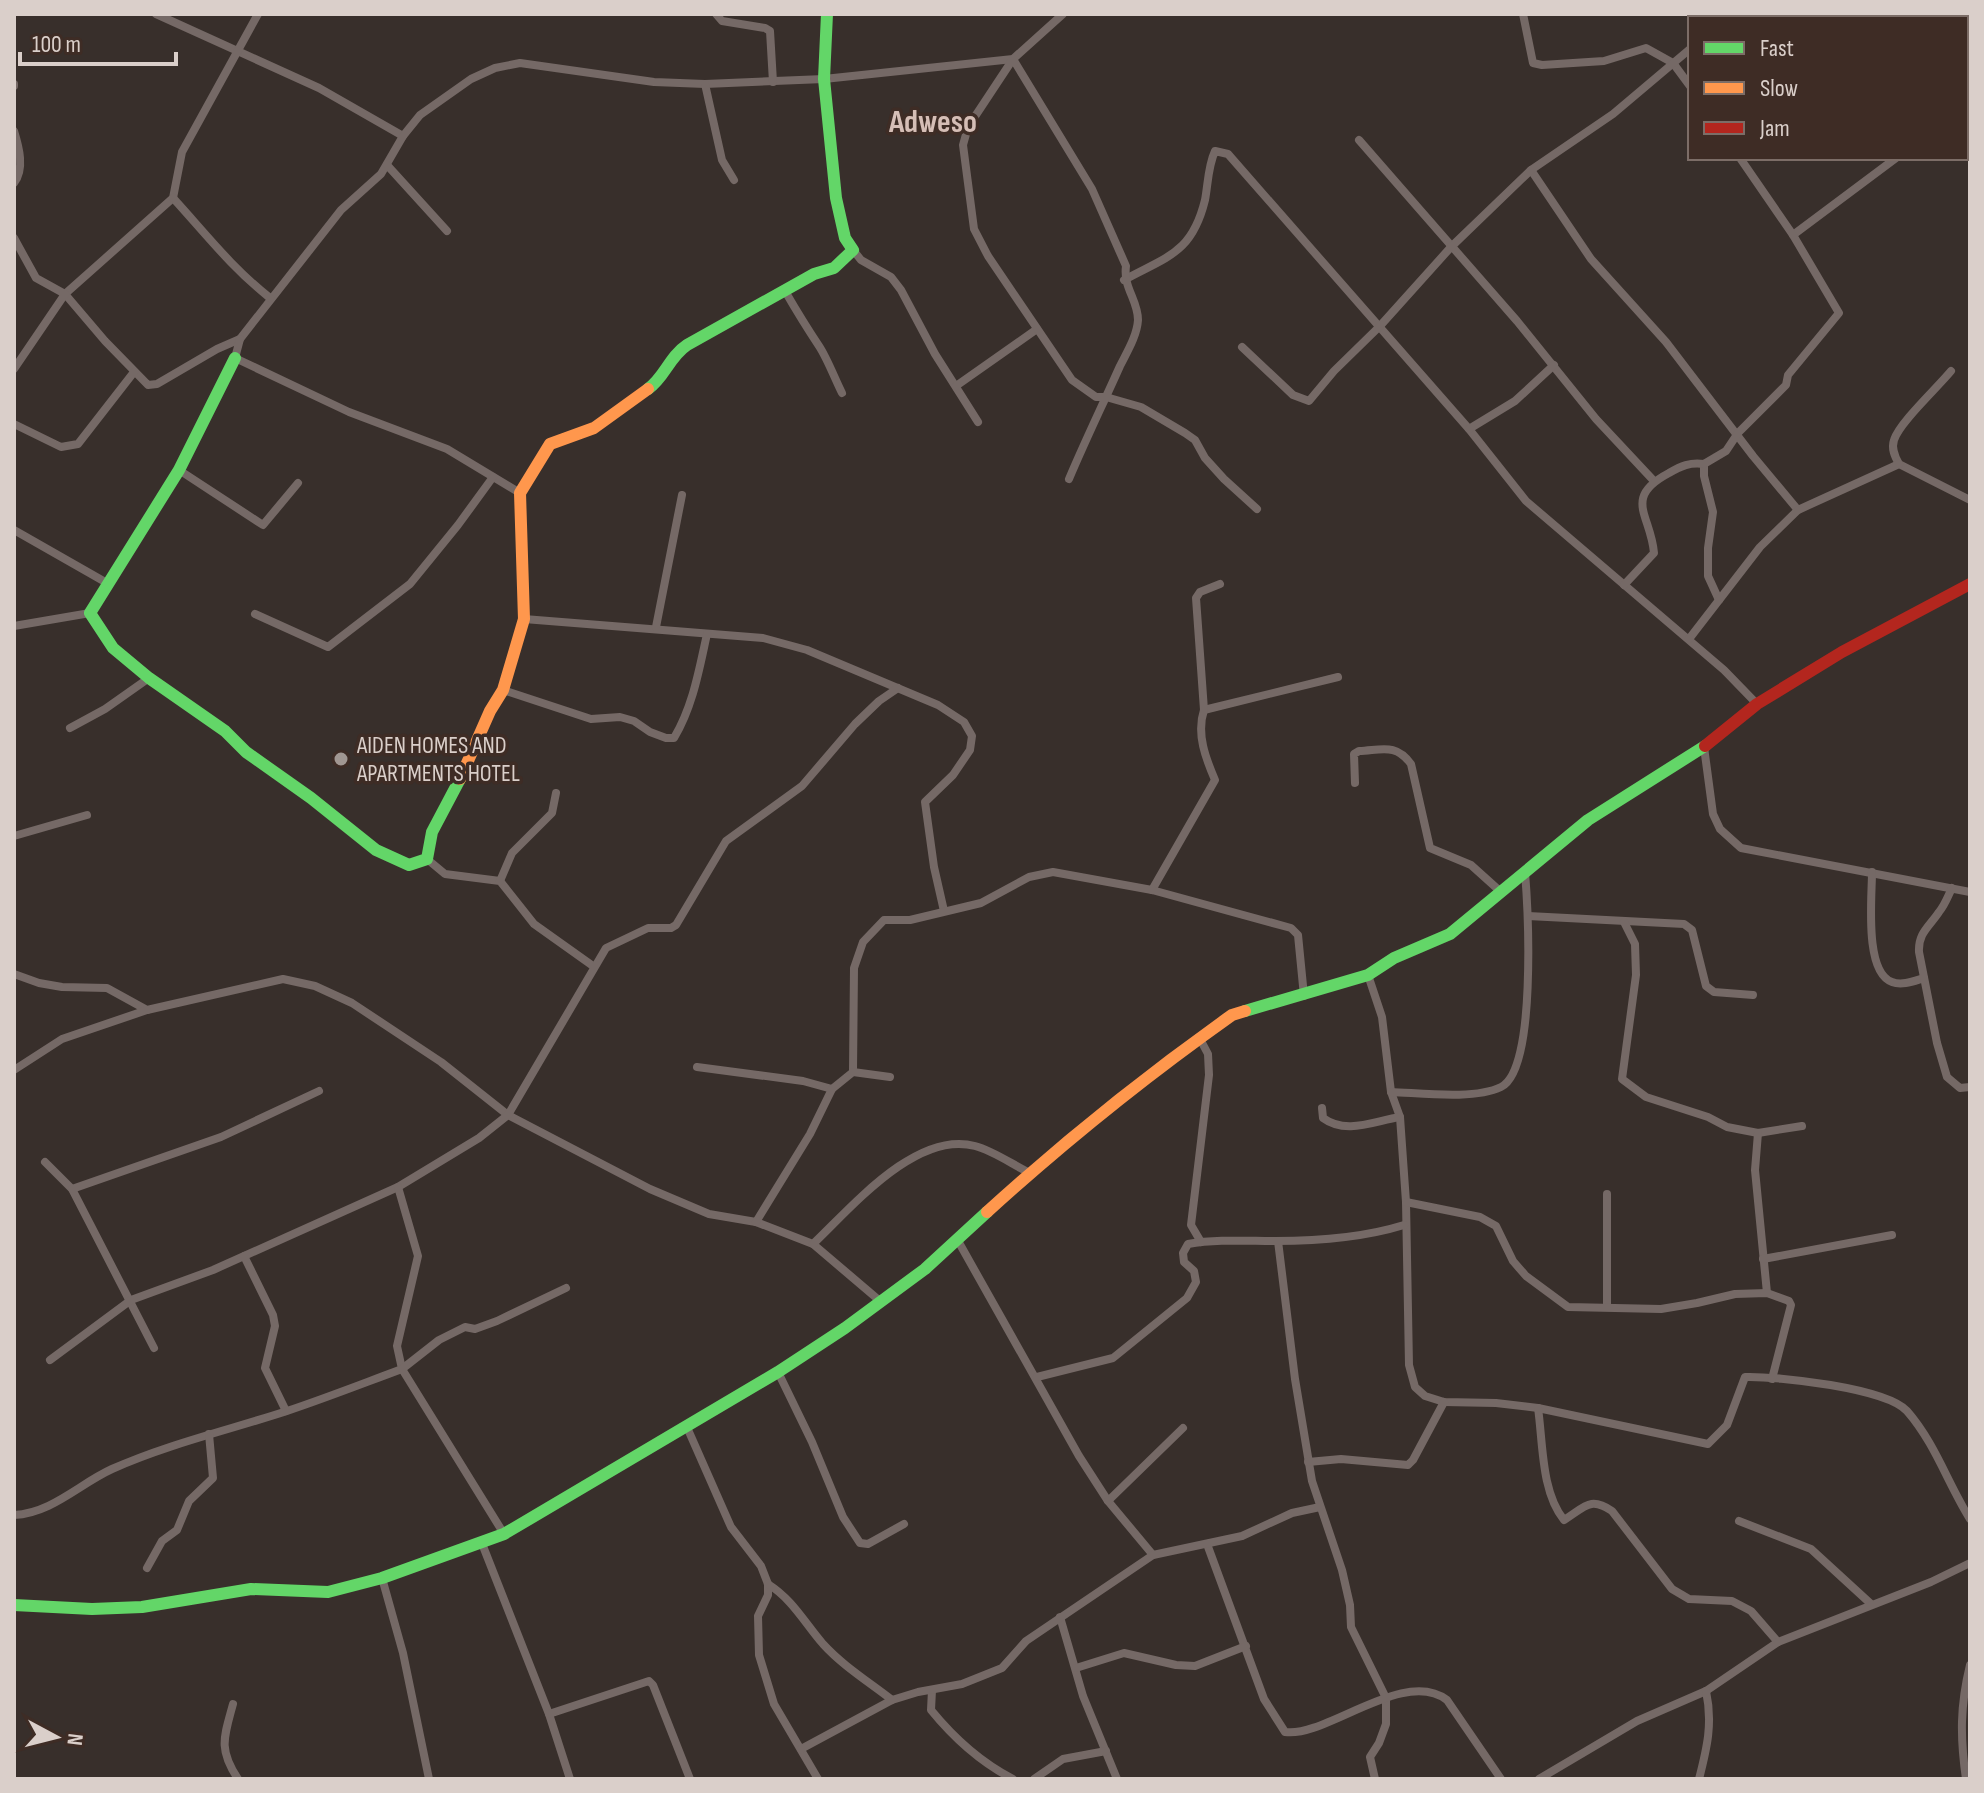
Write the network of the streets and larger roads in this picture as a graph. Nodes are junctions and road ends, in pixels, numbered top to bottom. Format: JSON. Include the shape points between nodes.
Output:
{"nodes":[{"id":1,"x":156,"y":14,"type":"edge"},
{"id":2,"x":258,"y":14,"type":"edge"},
{"id":3,"x":716,"y":14,"type":"edge"},
{"id":4,"x":827,"y":14,"type":"edge"},
{"id":5,"x":1063,"y":14,"type":"edge"},
{"id":6,"x":1523,"y":14,"type":"edge"},
{"id":7,"x":238,"y":50,"type":"junction"},
{"id":8,"x":1688,"y":51,"type":"edge"},
{"id":9,"x":1013,"y":59,"type":"junction"},
{"id":10,"x":1673,"y":63,"type":"junction"},
{"id":11,"x":824,"y":79,"type":"junction"},
{"id":12,"x":773,"y":82,"type":"junction"},
{"id":13,"x":1688,"y":83,"type":"edge"},
{"id":14,"x":705,"y":84,"type":"junction"},
{"id":15,"x":14,"y":131,"type":"edge"},
{"id":16,"x":403,"y":136,"type":"junction"},
{"id":17,"x":1359,"y":140,"type":"dead end"},
{"id":18,"x":1741,"y":160,"type":"edge"},
{"id":19,"x":1893,"y":160,"type":"edge"},
{"id":20,"x":387,"y":165,"type":"junction"},
{"id":21,"x":1531,"y":170,"type":"junction"},
{"id":22,"x":734,"y":180,"type":"dead end"},
{"id":23,"x":14,"y":183,"type":"edge"},
{"id":24,"x":173,"y":198,"type":"junction"},
{"id":25,"x":447,"y":231,"type":"dead end"},
{"id":26,"x":1793,"y":235,"type":"junction"},
{"id":27,"x":14,"y":238,"type":"edge"},
{"id":28,"x":1451,"y":247,"type":"junction"},
{"id":29,"x":853,"y":250,"type":"junction"},
{"id":30,"x":1124,"y":280,"type":"junction"},
{"id":31,"x":785,"y":291,"type":"junction"},
{"id":32,"x":65,"y":294,"type":"junction"},
{"id":33,"x":270,"y":298,"type":"junction"},
{"id":34,"x":1380,"y":326,"type":"junction"},
{"id":35,"x":1037,"y":329,"type":"junction"},
{"id":36,"x":240,"y":339,"type":"junction"},
{"id":37,"x":1242,"y":347,"type":"dead end"},
{"id":38,"x":235,"y":358,"type":"junction"},
{"id":39,"x":1554,"y":365,"type":"junction"},
{"id":40,"x":14,"y":369,"type":"edge"},
{"id":41,"x":1951,"y":371,"type":"dead end"},
{"id":42,"x":134,"y":372,"type":"junction"},
{"id":43,"x":956,"y":386,"type":"junction"},
{"id":44,"x":842,"y":393,"type":"dead end"},
{"id":45,"x":1106,"y":397,"type":"junction"},
{"id":46,"x":978,"y":422,"type":"dead end"},
{"id":47,"x":14,"y":424,"type":"edge"},
{"id":48,"x":1469,"y":429,"type":"junction"},
{"id":49,"x":1738,"y":433,"type":"junction"},
{"id":50,"x":1704,"y":464,"type":"junction"},
{"id":51,"x":1899,"y":464,"type":"junction"},
{"id":52,"x":179,"y":470,"type":"junction"},
{"id":53,"x":493,"y":477,"type":"junction"},
{"id":54,"x":1069,"y":479,"type":"dead end"},
{"id":55,"x":1654,"y":481,"type":"junction"},
{"id":56,"x":298,"y":483,"type":"dead end"},
{"id":57,"x":520,"y":493,"type":"junction"},
{"id":58,"x":682,"y":495,"type":"dead end"},
{"id":59,"x":1970,"y":500,"type":"edge"},
{"id":60,"x":1257,"y":509,"type":"dead end"},
{"id":61,"x":1798,"y":510,"type":"junction"},
{"id":62,"x":14,"y":530,"type":"edge"},
{"id":63,"x":107,"y":583,"type":"junction"},
{"id":64,"x":1220,"y":584,"type":"dead end"},
{"id":65,"x":1970,"y":584,"type":"edge"},
{"id":66,"x":1624,"y":585,"type":"junction"},
{"id":67,"x":1719,"y":600,"type":"junction"},
{"id":68,"x":90,"y":613,"type":"junction"},
{"id":69,"x":255,"y":614,"type":"dead end"},
{"id":70,"x":524,"y":619,"type":"junction"},
{"id":71,"x":14,"y":626,"type":"edge"},
{"id":72,"x":656,"y":627,"type":"junction"},
{"id":73,"x":707,"y":634,"type":"junction"},
{"id":74,"x":1689,"y":639,"type":"junction"},
{"id":75,"x":1338,"y":677,"type":"dead end"},
{"id":76,"x":149,"y":678,"type":"junction"},
{"id":77,"x":898,"y":688,"type":"junction"},
{"id":78,"x":503,"y":690,"type":"junction"},
{"id":79,"x":1757,"y":704,"type":"junction"},
{"id":80,"x":1204,"y":710,"type":"junction"},
{"id":81,"x":70,"y":728,"type":"dead end"},
{"id":82,"x":1704,"y":747,"type":"junction"},
{"id":83,"x":1355,"y":783,"type":"dead end"},
{"id":84,"x":556,"y":793,"type":"dead end"},
{"id":85,"x":87,"y":815,"type":"dead end"},
{"id":86,"x":14,"y":836,"type":"edge"},
{"id":87,"x":427,"y":859,"type":"junction"},
{"id":88,"x":1525,"y":872,"type":"junction"},
{"id":89,"x":1872,"y":872,"type":"junction"},
{"id":90,"x":500,"y":881,"type":"junction"},
{"id":91,"x":1952,"y":888,"type":"junction"},
{"id":92,"x":1152,"y":890,"type":"junction"},
{"id":93,"x":1501,"y":892,"type":"junction"},
{"id":94,"x":1970,"y":892,"type":"edge"},
{"id":95,"x":944,"y":911,"type":"junction"},
{"id":96,"x":1528,"y":916,"type":"junction"},
{"id":97,"x":1624,"y":922,"type":"junction"},
{"id":98,"x":593,"y":966,"type":"junction"},
{"id":99,"x":14,"y":974,"type":"edge"},
{"id":100,"x":1368,"y":975,"type":"junction"},
{"id":101,"x":1924,"y":978,"type":"junction"},
{"id":102,"x":1753,"y":995,"type":"dead end"},
{"id":103,"x":1304,"y":996,"type":"junction"},
{"id":104,"x":147,"y":1010,"type":"junction"},
{"id":105,"x":1199,"y":1037,"type":"junction"},
{"id":106,"x":697,"y":1067,"type":"dead end"},
{"id":107,"x":14,"y":1070,"type":"edge"},
{"id":108,"x":853,"y":1072,"type":"junction"},
{"id":109,"x":890,"y":1077,"type":"dead end"},
{"id":110,"x":1970,"y":1087,"type":"edge"},
{"id":111,"x":832,"y":1089,"type":"junction"},
{"id":112,"x":319,"y":1091,"type":"dead end"},
{"id":113,"x":1391,"y":1092,"type":"junction"},
{"id":114,"x":1322,"y":1108,"type":"dead end"},
{"id":115,"x":508,"y":1115,"type":"junction"},
{"id":116,"x":1400,"y":1117,"type":"junction"},
{"id":117,"x":1802,"y":1126,"type":"dead end"},
{"id":118,"x":1758,"y":1133,"type":"junction"},
{"id":119,"x":45,"y":1162,"type":"dead end"},
{"id":120,"x":1030,"y":1173,"type":"junction"},
{"id":121,"x":398,"y":1187,"type":"junction"},
{"id":122,"x":72,"y":1189,"type":"junction"},
{"id":123,"x":1607,"y":1194,"type":"dead end"},
{"id":124,"x":1406,"y":1202,"type":"junction"},
{"id":125,"x":756,"y":1222,"type":"junction"},
{"id":126,"x":1404,"y":1225,"type":"junction"},
{"id":127,"x":1892,"y":1235,"type":"dead end"},
{"id":128,"x":957,"y":1239,"type":"junction"},
{"id":129,"x":1278,"y":1241,"type":"junction"},
{"id":130,"x":1201,"y":1242,"type":"junction"},
{"id":131,"x":813,"y":1244,"type":"junction"},
{"id":132,"x":244,"y":1256,"type":"junction"},
{"id":133,"x":1763,"y":1259,"type":"junction"},
{"id":134,"x":566,"y":1288,"type":"dead end"},
{"id":135,"x":1767,"y":1293,"type":"junction"},
{"id":136,"x":131,"y":1300,"type":"junction"},
{"id":137,"x":880,"y":1301,"type":"junction"},
{"id":138,"x":1607,"y":1306,"type":"junction"},
{"id":139,"x":154,"y":1348,"type":"dead end"},
{"id":140,"x":50,"y":1360,"type":"dead end"},
{"id":141,"x":402,"y":1369,"type":"junction"},
{"id":142,"x":778,"y":1372,"type":"junction"},
{"id":143,"x":1037,"y":1377,"type":"junction"},
{"id":144,"x":1772,"y":1379,"type":"junction"},
{"id":145,"x":1444,"y":1402,"type":"junction"},
{"id":146,"x":1538,"y":1408,"type":"junction"},
{"id":147,"x":286,"y":1411,"type":"junction"},
{"id":148,"x":686,"y":1425,"type":"junction"},
{"id":149,"x":1183,"y":1428,"type":"dead end"},
{"id":150,"x":209,"y":1434,"type":"junction"},
{"id":151,"x":1308,"y":1462,"type":"junction"},
{"id":152,"x":1108,"y":1501,"type":"junction"},
{"id":153,"x":1320,"y":1507,"type":"junction"},
{"id":154,"x":14,"y":1515,"type":"edge"},
{"id":155,"x":1970,"y":1519,"type":"edge"},
{"id":156,"x":1739,"y":1521,"type":"dead end"},
{"id":157,"x":904,"y":1524,"type":"dead end"},
{"id":158,"x":504,"y":1534,"type":"junction"},
{"id":159,"x":481,"y":1541,"type":"junction"},
{"id":160,"x":1207,"y":1544,"type":"junction"},
{"id":161,"x":1153,"y":1555,"type":"junction"},
{"id":162,"x":1970,"y":1563,"type":"edge"},
{"id":163,"x":147,"y":1568,"type":"dead end"},
{"id":164,"x":382,"y":1578,"type":"junction"},
{"id":165,"x":768,"y":1584,"type":"junction"},
{"id":166,"x":1871,"y":1604,"type":"junction"},
{"id":167,"x":14,"y":1605,"type":"edge"},
{"id":168,"x":1060,"y":1617,"type":"junction"},
{"id":169,"x":1778,"y":1642,"type":"junction"},
{"id":170,"x":1246,"y":1646,"type":"junction"},
{"id":171,"x":1970,"y":1665,"type":"edge"},
{"id":172,"x":1076,"y":1668,"type":"junction"},
{"id":173,"x":932,"y":1690,"type":"junction"},
{"id":174,"x":1706,"y":1691,"type":"junction"},
{"id":175,"x":1386,"y":1698,"type":"junction"},
{"id":176,"x":892,"y":1700,"type":"junction"},
{"id":177,"x":233,"y":1704,"type":"dead end"},
{"id":178,"x":549,"y":1714,"type":"junction"},
{"id":179,"x":1965,"y":1742,"type":"edge"},
{"id":180,"x":801,"y":1749,"type":"junction"},
{"id":181,"x":1106,"y":1751,"type":"junction"},
{"id":182,"x":238,"y":1779,"type":"edge"},
{"id":183,"x":429,"y":1779,"type":"edge"},
{"id":184,"x":570,"y":1779,"type":"edge"},
{"id":185,"x":690,"y":1779,"type":"edge"},
{"id":186,"x":818,"y":1779,"type":"edge"},
{"id":187,"x":1013,"y":1779,"type":"edge"},
{"id":188,"x":1034,"y":1779,"type":"edge"},
{"id":189,"x":1117,"y":1779,"type":"edge"},
{"id":190,"x":1375,"y":1779,"type":"edge"},
{"id":191,"x":1501,"y":1779,"type":"edge"},
{"id":192,"x":1539,"y":1779,"type":"edge"},
{"id":193,"x":1699,"y":1779,"type":"edge"},
{"id":194,"x":1966,"y":1779,"type":"edge"}],
"edges":[{"from":1,"to":7,"type":"street"},
{"from":2,"to":7,"type":"street"},
{"from":3,"to":12,"type":"street","via":[[722,21],[770,31]]},
{"from":4,"to":11,"type":"street"},
{"from":5,"to":9,"type":"street"},
{"from":6,"to":10,"type":"street","via":[[1533,63],[1604,61],[1646,48]]},
{"from":7,"to":16,"type":"street"},
{"from":7,"to":24,"type":"street","via":[[182,152]]},
{"from":8,"to":10,"type":"street"},
{"from":9,"to":11,"type":"street"},
{"from":9,"to":30,"type":"street","via":[[1092,189],[1126,266]]},
{"from":9,"to":35,"type":"street","via":[[968,127],[965,175],[974,229]]},
{"from":10,"to":13,"type":"street"},
{"from":10,"to":21,"type":"street","via":[[1613,114]]},
{"from":11,"to":12,"type":"street"},
{"from":11,"to":29,"type":"street","via":[[836,198]]},
{"from":12,"to":14,"type":"street"},
{"from":14,"to":16,"type":"street","via":[[520,63],[471,79],[430,107]]},
{"from":14,"to":22,"type":"street","via":[[722,160]]},
{"from":15,"to":23,"type":"street","via":[[20,163]]},
{"from":16,"to":20,"type":"street"},
{"from":17,"to":28,"type":"street"},
{"from":18,"to":26,"type":"street"},
{"from":19,"to":26,"type":"street"},
{"from":20,"to":25,"type":"street"},
{"from":20,"to":33,"type":"street","via":[[341,210]]},
{"from":21,"to":28,"type":"street"},
{"from":21,"to":49,"type":"street","via":[[1591,259]]},
{"from":24,"to":32,"type":"street"},
{"from":24,"to":33,"type":"street","via":[[219,253]]},
{"from":26,"to":49,"type":"street","via":[[1839,313],[1788,375],[1786,385]]},
{"from":27,"to":32,"type":"street","via":[[36,278]]},
{"from":28,"to":34,"type":"street"},
{"from":28,"to":39,"type":"street"},
{"from":29,"to":31,"type":"street","via":[[834,268]]},
{"from":29,"to":43,"type":"street","via":[[901,290]]},
{"from":30,"to":34,"type":"street","via":[[1181,249],[1194,234],[1212,159],[1215,151],[1222,151]]},
{"from":30,"to":45,"type":"street","via":[[1138,320]]},
{"from":31,"to":44,"type":"street"},
{"from":31,"to":57,"type":"street","via":[[674,354],[659,381],[619,412],[550,444]]},
{"from":32,"to":40,"type":"street"},
{"from":32,"to":42,"type":"street"},
{"from":33,"to":36,"type":"street"},
{"from":34,"to":37,"type":"street","via":[[1309,401],[1293,395]]},
{"from":34,"to":48,"type":"street"},
{"from":35,"to":43,"type":"street"},
{"from":35,"to":45,"type":"street","via":[[1072,380],[1096,397]]},
{"from":36,"to":38,"type":"street"},
{"from":36,"to":42,"type":"street","via":[[157,384],[148,385]]},
{"from":38,"to":52,"type":"street"},
{"from":38,"to":53,"type":"street","via":[[349,412],[447,449]]},
{"from":39,"to":48,"type":"street","via":[[1515,401]]},
{"from":39,"to":55,"type":"street"},
{"from":41,"to":51,"type":"street","via":[[1899,430],[1893,454]]},
{"from":42,"to":47,"type":"street","via":[[78,444],[61,447]]},
{"from":43,"to":46,"type":"street"},
{"from":45,"to":54,"type":"street"},
{"from":45,"to":60,"type":"street","via":[[1141,407],[1195,440],[1205,458]]},
{"from":48,"to":66,"type":"street","via":[[1526,501]]},
{"from":49,"to":50,"type":"street","via":[[1726,451]]},
{"from":49,"to":61,"type":"street"},
{"from":50,"to":55,"type":"street","via":[[1683,465]]},
{"from":50,"to":67,"type":"street","via":[[1713,512],[1708,576]]},
{"from":51,"to":59,"type":"street"},
{"from":51,"to":61,"type":"street"},
{"from":52,"to":56,"type":"street","via":[[263,525]]},
{"from":52,"to":63,"type":"street"},
{"from":53,"to":57,"type":"street"},
{"from":53,"to":69,"type":"street","via":[[410,584],[328,647]]},
{"from":55,"to":66,"type":"street","via":[[1641,505],[1654,553]]},
{"from":57,"to":70,"type":"street"},
{"from":58,"to":72,"type":"street"},
{"from":61,"to":67,"type":"street","via":[[1760,547]]},
{"from":62,"to":63,"type":"street"},
{"from":63,"to":68,"type":"street"},
{"from":64,"to":80,"type":"street","via":[[1196,598]]},
{"from":65,"to":79,"type":"street"},
{"from":66,"to":74,"type":"street"},
{"from":67,"to":74,"type":"street"},
{"from":68,"to":71,"type":"street"},
{"from":68,"to":76,"type":"street","via":[[113,648]]},
{"from":70,"to":72,"type":"street"},
{"from":70,"to":78,"type":"street"},
{"from":72,"to":73,"type":"street"},
{"from":73,"to":77,"type":"street","via":[[763,638],[807,650]]},
{"from":73,"to":78,"type":"street","via":[[695,691],[674,738],[620,717],[591,719]]},
{"from":74,"to":79,"type":"street"},
{"from":75,"to":80,"type":"street"},
{"from":76,"to":81,"type":"street"},
{"from":76,"to":87,"type":"street","via":[[376,850],[409,865]]},
{"from":77,"to":95,"type":"street","via":[[951,713],[972,736],[970,750],[953,775],[925,802]]},
{"from":77,"to":98,"type":"street","via":[[855,724],[802,786],[726,841],[676,925],[648,928],[611,944]]},
{"from":78,"to":87,"type":"street","via":[[432,832]]},
{"from":79,"to":82,"type":"street"},
{"from":80,"to":92,"type":"street","via":[[1205,762],[1215,780]]},
{"from":82,"to":88,"type":"street","via":[[1588,820]]},
{"from":82,"to":89,"type":"street","via":[[1713,814],[1720,829],[1741,848]]},
{"from":83,"to":93,"type":"street","via":[[1354,754],[1403,753],[1411,764],[1430,848],[1471,865]]},
{"from":84,"to":90,"type":"street","via":[[552,813],[512,853]]},
{"from":85,"to":86,"type":"street"},
{"from":87,"to":90,"type":"street","via":[[445,874]]},
{"from":88,"to":93,"type":"street"},
{"from":88,"to":96,"type":"street"},
{"from":89,"to":91,"type":"street"},
{"from":89,"to":101,"type":"street","via":[[1871,939],[1881,971],[1893,983]]},
{"from":90,"to":98,"type":"street","via":[[534,924]]},
{"from":91,"to":94,"type":"street"},
{"from":91,"to":101,"type":"street","via":[[1919,942]]},
{"from":92,"to":95,"type":"street","via":[[1053,872],[1029,877],[981,903]]},
{"from":92,"to":103,"type":"street","via":[[1291,928],[1298,935]]},
{"from":93,"to":100,"type":"street","via":[[1450,934]]},
{"from":95,"to":108,"type":"street","via":[[884,920],[863,942],[854,968]]},
{"from":96,"to":97,"type":"street"},
{"from":96,"to":113,"type":"street","via":[[1524,1033],[1513,1077],[1503,1087],[1470,1093]]},
{"from":97,"to":102,"type":"street","via":[[1684,924],[1692,930],[1706,986],[1714,992]]},
{"from":97,"to":118,"type":"street","via":[[1635,944],[1636,975],[1622,1079],[1646,1097]]},
{"from":98,"to":115,"type":"street"},
{"from":99,"to":104,"type":"street","via":[[62,987],[107,988]]},
{"from":100,"to":103,"type":"street"},
{"from":100,"to":113,"type":"street","via":[[1382,1017]]},
{"from":101,"to":110,"type":"street","via":[[1947,1077],[1960,1088]]},
{"from":103,"to":105,"type":"street","via":[[1232,1015]]},
{"from":104,"to":107,"type":"street","via":[[62,1039]]},
{"from":104,"to":115,"type":"street","via":[[283,979],[315,986],[352,1003],[441,1062]]},
{"from":105,"to":120,"type":"street"},
{"from":105,"to":130,"type":"street","via":[[1208,1054],[1209,1075],[1191,1225]]},
{"from":106,"to":111,"type":"street"},
{"from":108,"to":109,"type":"street"},
{"from":108,"to":111,"type":"street"},
{"from":111,"to":125,"type":"street"},
{"from":112,"to":122,"type":"street","via":[[221,1137]]},
{"from":113,"to":116,"type":"street"},
{"from":114,"to":116,"type":"street","via":[[1323,1118],[1344,1127]]},
{"from":115,"to":121,"type":"street"},
{"from":115,"to":125,"type":"street","via":[[650,1189],[709,1214]]},
{"from":116,"to":124,"type":"street"},
{"from":117,"to":118,"type":"street"},
{"from":118,"to":133,"type":"street","via":[[1755,1170]]},
{"from":119,"to":122,"type":"street"},
{"from":120,"to":128,"type":"street"},
{"from":120,"to":131,"type":"street","via":[[974,1146],[936,1147],[869,1190]]},
{"from":121,"to":132,"type":"street"},
{"from":121,"to":141,"type":"street","via":[[418,1256],[397,1346]]},
{"from":122,"to":136,"type":"street"},
{"from":123,"to":138,"type":"street"},
{"from":124,"to":126,"type":"street"},
{"from":124,"to":138,"type":"street","via":[[1480,1217],[1496,1226],[1513,1261],[1548,1294],[1568,1307]]},
{"from":125,"to":131,"type":"street"},
{"from":126,"to":129,"type":"street","via":[[1367,1236]]},
{"from":126,"to":145,"type":"street","via":[[1409,1365],[1415,1387]]},
{"from":127,"to":133,"type":"street"},
{"from":128,"to":137,"type":"street"},
{"from":128,"to":143,"type":"street"},
{"from":129,"to":130,"type":"street"},
{"from":129,"to":151,"type":"street"},
{"from":130,"to":143,"type":"street","via":[[1188,1244],[1183,1253],[1196,1282],[1187,1298],[1129,1347],[1113,1358]]},
{"from":131,"to":137,"type":"street"},
{"from":132,"to":136,"type":"street"},
{"from":132,"to":147,"type":"street","via":[[273,1315],[265,1368]]},
{"from":133,"to":135,"type":"street"},
{"from":134,"to":141,"type":"street","via":[[486,1325],[465,1327]]},
{"from":135,"to":138,"type":"street","via":[[1661,1309]]},
{"from":135,"to":144,"type":"street","via":[[1791,1305]]},
{"from":136,"to":139,"type":"street"},
{"from":136,"to":140,"type":"street"},
{"from":137,"to":142,"type":"street"},
{"from":141,"to":147,"type":"street"},
{"from":141,"to":158,"type":"street"},
{"from":142,"to":148,"type":"street"},
{"from":142,"to":157,"type":"street","via":[[843,1517],[860,1543],[868,1544]]},
{"from":143,"to":152,"type":"street","via":[[1057,1420]]},
{"from":144,"to":146,"type":"street","via":[[1745,1377],[1727,1425],[1708,1444]]},
{"from":144,"to":155,"type":"street","via":[[1834,1385],[1905,1408]]},
{"from":145,"to":146,"type":"street"},
{"from":145,"to":151,"type":"street","via":[[1408,1465]]},
{"from":146,"to":169,"type":"street","via":[[1550,1489],[1564,1520],[1599,1502],[1612,1511],[1672,1589],[1689,1599],[1732,1601],[1751,1611]]},
{"from":147,"to":150,"type":"street"},
{"from":148,"to":158,"type":"street"},
{"from":148,"to":165,"type":"street","via":[[731,1527]]},
{"from":149,"to":152,"type":"street"},
{"from":150,"to":154,"type":"street","via":[[111,1469],[47,1507]]},
{"from":150,"to":163,"type":"street","via":[[213,1478],[189,1501],[177,1530],[162,1541]]},
{"from":151,"to":153,"type":"street"},
{"from":152,"to":161,"type":"street"},
{"from":153,"to":160,"type":"street"},
{"from":153,"to":175,"type":"street","via":[[1342,1570],[1351,1627]]},
{"from":156,"to":166,"type":"street","via":[[1811,1549]]},
{"from":158,"to":159,"type":"street"},
{"from":159,"to":164,"type":"street"},
{"from":159,"to":178,"type":"street"},
{"from":160,"to":161,"type":"street"},
{"from":160,"to":170,"type":"street"},
{"from":161,"to":168,"type":"street"},
{"from":162,"to":166,"type":"street"},
{"from":164,"to":167,"type":"street","via":[[328,1592],[251,1589],[142,1607]]},
{"from":164,"to":183,"type":"street"},
{"from":165,"to":176,"type":"street","via":[[785,1595],[843,1663]]},
{"from":165,"to":180,"type":"street","via":[[758,1616],[759,1655],[774,1704]]},
{"from":166,"to":169,"type":"street"},
{"from":168,"to":172,"type":"street"},
{"from":168,"to":173,"type":"street","via":[[1026,1641],[1002,1668]]},
{"from":169,"to":174,"type":"street"},
{"from":170,"to":172,"type":"street","via":[[1195,1666],[1124,1653]]},
{"from":170,"to":175,"type":"street","via":[[1264,1699],[1285,1732],[1313,1727]]},
{"from":171,"to":179,"type":"street","via":[[1962,1698]]},
{"from":172,"to":181,"type":"street"},
{"from":173,"to":176,"type":"street"},
{"from":173,"to":187,"type":"street","via":[[931,1710],[946,1728],[994,1770]]},
{"from":174,"to":192,"type":"street","via":[[1637,1721]]},
{"from":174,"to":193,"type":"street","via":[[1710,1735]]},
{"from":175,"to":190,"type":"street","via":[[1386,1724],[1370,1757]]},
{"from":175,"to":191,"type":"street","via":[[1438,1693]]},
{"from":176,"to":180,"type":"street"},
{"from":177,"to":182,"type":"street","via":[[222,1744]]},
{"from":178,"to":184,"type":"street"},
{"from":178,"to":185,"type":"street","via":[[649,1681]]},
{"from":179,"to":194,"type":"street"},
{"from":180,"to":186,"type":"street"},
{"from":181,"to":188,"type":"street","via":[[1063,1759]]},
{"from":181,"to":189,"type":"street"}]}
